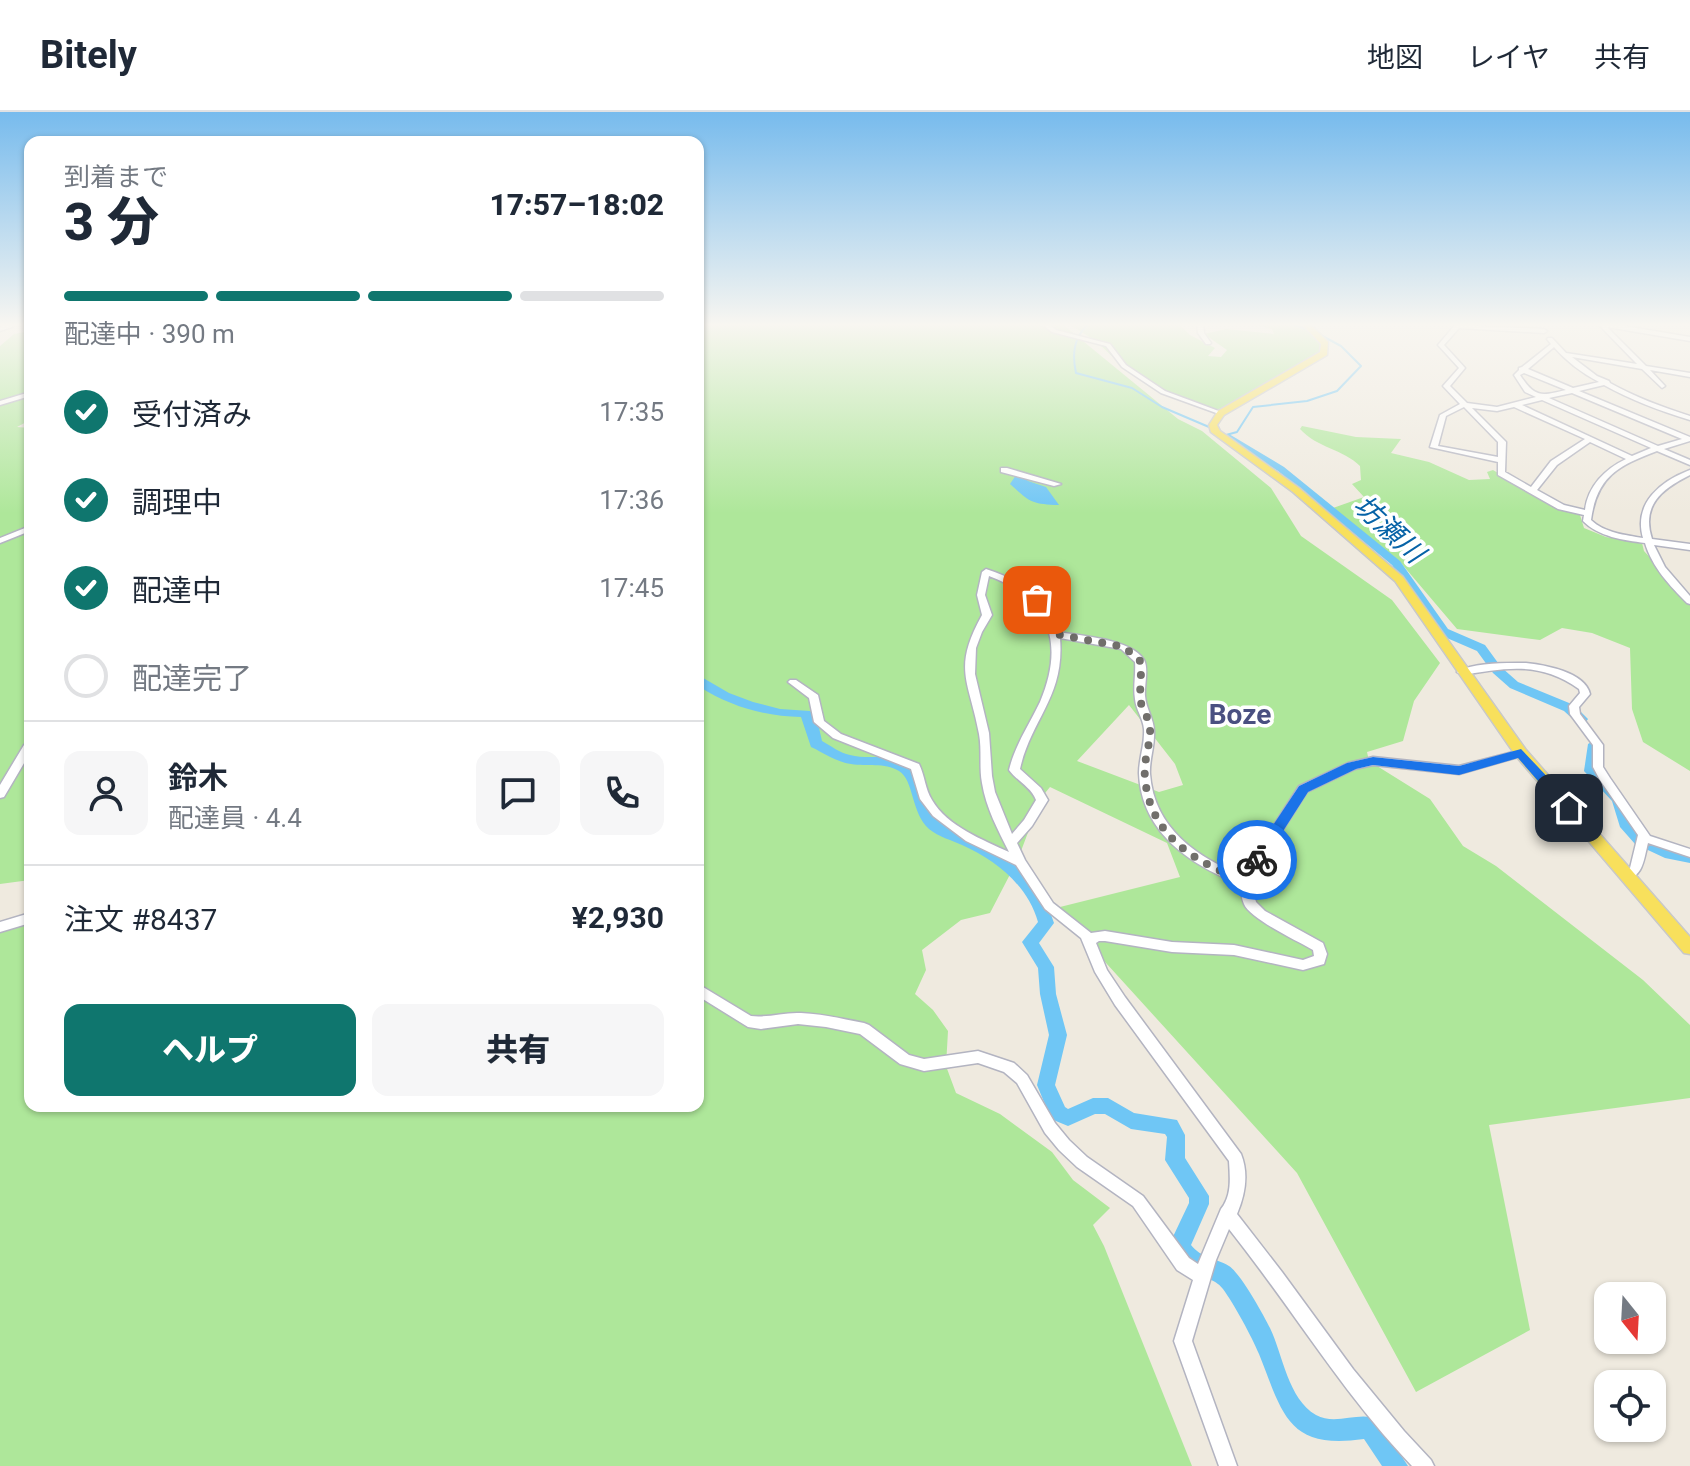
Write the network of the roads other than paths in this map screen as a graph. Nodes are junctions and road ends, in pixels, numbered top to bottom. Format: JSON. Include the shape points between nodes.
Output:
{"nodes":[{"id":1,"x":1154,"y":386,"type":"edge"},
{"id":2,"x":1267,"y":386,"type":"edge"},
{"id":3,"x":1446,"y":386,"type":"edge"},
{"id":4,"x":1522,"y":386,"type":"edge"},
{"id":5,"x":1564,"y":386,"type":"edge"},
{"id":6,"x":1589,"y":386,"type":"edge"},
{"id":7,"x":1615,"y":386,"type":"edge"},
{"id":8,"x":1573,"y":390,"type":"junction"},
{"id":9,"x":24,"y":396,"type":"edge"},
{"id":10,"x":1543,"y":398,"type":"junction"},
{"id":11,"x":0,"y":403,"type":"edge"},
{"id":12,"x":1463,"y":405,"type":"junction"},
{"id":13,"x":1516,"y":405,"type":"junction"},
{"id":14,"x":1221,"y":413,"type":"junction"},
{"id":15,"x":1690,"y":418,"type":"edge"},
{"id":16,"x":1590,"y":439,"type":"junction"},
{"id":17,"x":1689,"y":439,"type":"edge"},
{"id":18,"x":1658,"y":448,"type":"junction"},
{"id":19,"x":1631,"y":458,"type":"junction"},
{"id":20,"x":1501,"y":460,"type":"junction"},
{"id":21,"x":1690,"y":463,"type":"edge"},
{"id":22,"x":1004,"y":470,"type":"dead end"},
{"id":23,"x":1690,"y":472,"type":"edge"},
{"id":24,"x":1057,"y":484,"type":"dead end"},
{"id":25,"x":1533,"y":490,"type":"junction"},
{"id":26,"x":1587,"y":513,"type":"junction"},
{"id":27,"x":24,"y":531,"type":"edge"},
{"id":28,"x":1646,"y":540,"type":"junction"},
{"id":29,"x":0,"y":541,"type":"edge"},
{"id":30,"x":1690,"y":547,"type":"edge"},
{"id":31,"x":1690,"y":601,"type":"edge"},
{"id":32,"x":1056,"y":634,"type":"junction"},
{"id":33,"x":1462,"y":672,"type":"junction"},
{"id":34,"x":793,"y":682,"type":"dead end"},
{"id":35,"x":1521,"y":753,"type":"junction"},
{"id":36,"x":24,"y":754,"type":"edge"},
{"id":37,"x":16,"y":767,"type":"junction"},
{"id":38,"x":24,"y":767,"type":"edge"},
{"id":39,"x":0,"y":794,"type":"edge"},
{"id":40,"x":1644,"y":838,"type":"junction"},
{"id":41,"x":1011,"y":842,"type":"junction"},
{"id":42,"x":1690,"y":853,"type":"edge"},
{"id":43,"x":1020,"y":862,"type":"junction"},
{"id":44,"x":1628,"y":875,"type":"junction"},
{"id":45,"x":1248,"y":882,"type":"junction"},
{"id":46,"x":24,"y":920,"type":"edge"},
{"id":47,"x":0,"y":927,"type":"edge"},
{"id":48,"x":1090,"y":941,"type":"junction"},
{"id":49,"x":1690,"y":948,"type":"edge"},
{"id":50,"x":704,"y":993,"type":"edge"},
{"id":51,"x":1227,"y":1214,"type":"junction"},
{"id":52,"x":1205,"y":1268,"type":"junction"},
{"id":53,"x":1228,"y":1466,"type":"edge"},
{"id":54,"x":1425,"y":1466,"type":"edge"}],
"edges":[{"from":1,"to":14,"type":"street"},
{"from":2,"to":14,"type":"main road"},
{"from":3,"to":12,"type":"street"},
{"from":4,"to":10,"type":"street"},
{"from":5,"to":8,"type":"street"},
{"from":6,"to":8,"type":"street"},
{"from":7,"to":15,"type":"street"},
{"from":8,"to":10,"type":"street"},
{"from":8,"to":17,"type":"street"},
{"from":9,"to":11,"type":"street"},
{"from":10,"to":13,"type":"street"},
{"from":10,"to":18,"type":"street"},
{"from":12,"to":13,"type":"street"},
{"from":12,"to":20,"type":"street","via":[[1502,442]]},
{"from":12,"to":20,"type":"street","via":[[1443,415],[1434,447]]},
{"from":13,"to":16,"type":"street"},
{"from":14,"to":33,"type":"main road","via":[[1213,425],[1216,432],[1296,490],[1399,579]]},
{"from":16,"to":19,"type":"street"},
{"from":16,"to":25,"type":"street","via":[[1554,463]]},
{"from":17,"to":18,"type":"street"},
{"from":18,"to":19,"type":"street"},
{"from":18,"to":21,"type":"street"},
{"from":19,"to":26,"type":"street","via":[[1598,483]]},
{"from":20,"to":25,"type":"street","via":[[1501,473]]},
{"from":22,"to":24,"type":"street"},
{"from":23,"to":28,"type":"street","via":[[1665,485],[1647,506]]},
{"from":25,"to":26,"type":"street","via":[[1561,507]]},
{"from":26,"to":28,"type":"street","via":[[1593,528]]},
{"from":27,"to":29,"type":"street"},
{"from":28,"to":30,"type":"street"},
{"from":28,"to":31,"type":"street","via":[[1666,576]]},
{"from":32,"to":41,"type":"street","via":[[1053,678],[1014,770],[1036,787],[1042,800]]},
{"from":32,"to":41,"type":"street","via":[[1031,594],[986,572],[981,595],[987,615],[974,639],[969,680],[983,731],[987,781]]},
{"from":32,"to":45,"type":"street","via":[[1124,647],[1140,661],[1140,703],[1150,730],[1145,780],[1160,822],[1195,860]]},
{"from":33,"to":35,"type":"main road"},
{"from":33,"to":40,"type":"street","via":[[1531,664],[1581,684],[1585,691],[1574,706],[1575,714],[1598,745],[1598,767],[1605,780]]},
{"from":34,"to":43,"type":"street","via":[[814,697],[819,722],[837,736],[915,767],[929,804],[943,818]]},
{"from":35,"to":44,"type":"main road"},
{"from":35,"to":45,"type":"street","via":[[1459,770],[1373,761],[1318,780],[1303,789]]},
{"from":36,"to":37,"type":"street"},
{"from":37,"to":38,"type":"street"},
{"from":37,"to":39,"type":"street"},
{"from":40,"to":42,"type":"street"},
{"from":40,"to":44,"type":"street","via":[[1635,870]]},
{"from":41,"to":43,"type":"street"},
{"from":43,"to":48,"type":"street","via":[[1049,906]]},
{"from":44,"to":49,"type":"main road"},
{"from":45,"to":48,"type":"street","via":[[1250,904],[1271,922],[1312,941],[1319,960],[1303,965],[1234,950],[1105,936]]},
{"from":46,"to":47,"type":"street"},
{"from":48,"to":51,"type":"street","via":[[1101,972],[1120,1001],[1236,1159],[1238,1186]]},
{"from":50,"to":52,"type":"street","via":[[748,1021],[798,1018],[864,1029],[905,1060],[924,1065],[978,1057],[1009,1067],[1064,1145],[1138,1201],[1183,1264]]},
{"from":51,"to":52,"type":"street"},
{"from":51,"to":54,"type":"street","via":[[1389,1431]]},
{"from":52,"to":53,"type":"street","via":[[1183,1341]]}]}
